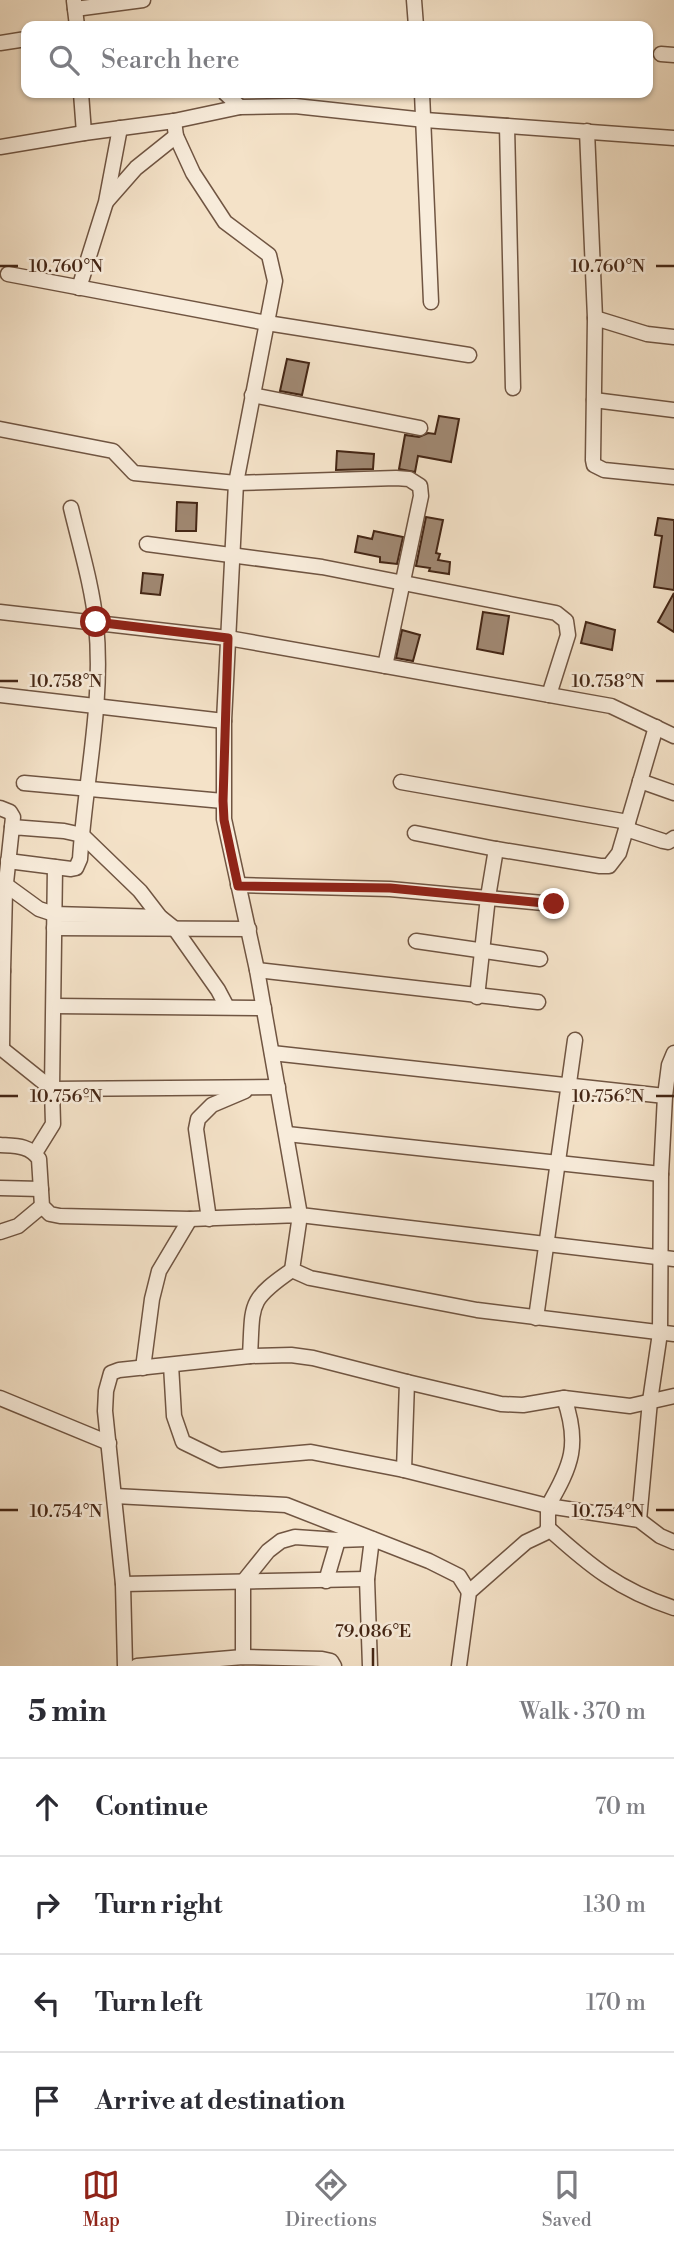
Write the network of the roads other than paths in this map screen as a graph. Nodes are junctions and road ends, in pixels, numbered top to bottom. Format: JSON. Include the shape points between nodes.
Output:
{"nodes":[{"id":1,"x":143,"y":0,"type":"edge"},
{"id":2,"x":414,"y":0,"type":"edge"},
{"id":3,"x":74,"y":5,"type":"edge"},
{"id":4,"x":416,"y":21,"type":"edge"},
{"id":5,"x":21,"y":40,"type":"edge"},
{"id":6,"x":0,"y":43,"type":"edge"},
{"id":7,"x":81,"y":98,"type":"edge"},
{"id":8,"x":230,"y":98,"type":"edge"},
{"id":9,"x":423,"y":98,"type":"edge"},
{"id":10,"x":240,"y":107,"type":"junction"},
{"id":11,"x":425,"y":120,"type":"junction"},
{"id":12,"x":507,"y":126,"type":"junction"},
{"id":13,"x":120,"y":128,"type":"junction"},
{"id":14,"x":175,"y":129,"type":"junction"},
{"id":15,"x":587,"y":131,"type":"junction"},
{"id":16,"x":84,"y":133,"type":"junction"},
{"id":17,"x":674,"y":138,"type":"edge"},
{"id":18,"x":0,"y":147,"type":"edge"},
{"id":19,"x":106,"y":202,"type":"junction"},
{"id":20,"x":8,"y":274,"type":"dead end"},
{"id":21,"x":79,"y":288,"type":"junction"},
{"id":22,"x":431,"y":302,"type":"dead end"},
{"id":23,"x":594,"y":318,"type":"junction"},
{"id":24,"x":267,"y":323,"type":"junction"},
{"id":25,"x":674,"y":337,"type":"edge"},
{"id":26,"x":469,"y":355,"type":"dead end"},
{"id":27,"x":513,"y":387,"type":"dead end"},
{"id":28,"x":252,"y":395,"type":"junction"},
{"id":29,"x":594,"y":400,"type":"junction"},
{"id":30,"x":674,"y":410,"type":"edge"},
{"id":31,"x":420,"y":428,"type":"dead end"},
{"id":32,"x":0,"y":429,"type":"edge"},
{"id":33,"x":674,"y":477,"type":"edge"},
{"id":34,"x":236,"y":483,"type":"junction"},
{"id":35,"x":71,"y":508,"type":"dead end"},
{"id":36,"x":147,"y":544,"type":"dead end"},
{"id":37,"x":232,"y":555,"type":"junction"},
{"id":38,"x":402,"y":581,"type":"junction"},
{"id":39,"x":0,"y":612,"type":"edge"},
{"id":40,"x":96,"y":622,"type":"junction"},
{"id":41,"x":228,"y":638,"type":"junction"},
{"id":42,"x":385,"y":666,"type":"junction"},
{"id":43,"x":0,"y":695,"type":"edge"},
{"id":44,"x":549,"y":695,"type":"junction"},
{"id":45,"x":95,"y":707,"type":"junction"},
{"id":46,"x":224,"y":721,"type":"junction"},
{"id":47,"x":656,"y":727,"type":"junction"},
{"id":48,"x":674,"y":736,"type":"edge"},
{"id":49,"x":640,"y":781,"type":"junction"},
{"id":50,"x":401,"y":782,"type":"dead end"},
{"id":51,"x":24,"y":783,"type":"dead end"},
{"id":52,"x":87,"y":789,"type":"junction"},
{"id":53,"x":674,"y":793,"type":"edge"},
{"id":54,"x":223,"y":801,"type":"junction"},
{"id":55,"x":0,"y":808,"type":"edge"},
{"id":56,"x":627,"y":826,"type":"junction"},
{"id":57,"x":12,"y":827,"type":"junction"},
{"id":58,"x":415,"y":833,"type":"dead end"},
{"id":59,"x":82,"y":835,"type":"junction"},
{"id":60,"x":674,"y":838,"type":"edge"},
{"id":61,"x":496,"y":849,"type":"junction"},
{"id":62,"x":9,"y":861,"type":"junction"},
{"id":63,"x":55,"y":867,"type":"junction"},
{"id":64,"x":238,"y":886,"type":"junction"},
{"id":65,"x":3,"y":889,"type":"edge"},
{"id":66,"x":488,"y":897,"type":"junction"},
{"id":67,"x":554,"y":904,"type":"dead end"},
{"id":68,"x":160,"y":916,"type":"junction"},
{"id":69,"x":54,"y":921,"type":"junction"},
{"id":70,"x":175,"y":929,"type":"junction"},
{"id":71,"x":249,"y":929,"type":"junction"},
{"id":72,"x":416,"y":942,"type":"dead end"},
{"id":73,"x":482,"y":950,"type":"junction"},
{"id":74,"x":540,"y":959,"type":"dead end"},
{"id":75,"x":1,"y":971,"type":"edge"},
{"id":76,"x":257,"y":971,"type":"junction"},
{"id":77,"x":477,"y":997,"type":"junction"},
{"id":78,"x":538,"y":1002,"type":"dead end"},
{"id":79,"x":54,"y":1006,"type":"junction"},
{"id":80,"x":227,"y":1007,"type":"junction"},
{"id":81,"x":264,"y":1008,"type":"junction"},
{"id":82,"x":575,"y":1040,"type":"dead end"},
{"id":83,"x":1,"y":1049,"type":"edge"},
{"id":84,"x":272,"y":1053,"type":"junction"},
{"id":85,"x":672,"y":1061,"type":"edge"},
{"id":86,"x":569,"y":1084,"type":"junction"},
{"id":87,"x":278,"y":1087,"type":"junction"},
{"id":88,"x":253,"y":1088,"type":"junction"},
{"id":89,"x":52,"y":1089,"type":"junction"},
{"id":90,"x":665,"y":1096,"type":"junction"},
{"id":91,"x":286,"y":1134,"type":"junction"},
{"id":92,"x":0,"y":1145,"type":"edge"},
{"id":93,"x":35,"y":1153,"type":"junction"},
{"id":94,"x":556,"y":1163,"type":"junction"},
{"id":95,"x":661,"y":1174,"type":"junction"},
{"id":96,"x":0,"y":1188,"type":"edge"},
{"id":97,"x":41,"y":1189,"type":"junction"},
{"id":98,"x":42,"y":1206,"type":"junction"},
{"id":99,"x":300,"y":1215,"type":"junction"},
{"id":100,"x":190,"y":1219,"type":"junction"},
{"id":101,"x":209,"y":1219,"type":"junction"},
{"id":102,"x":0,"y":1232,"type":"edge"},
{"id":103,"x":545,"y":1242,"type":"junction"},
{"id":104,"x":667,"y":1258,"type":"edge"},
{"id":105,"x":292,"y":1270,"type":"junction"},
{"id":106,"x":536,"y":1318,"type":"junction"},
{"id":107,"x":667,"y":1334,"type":"edge"},
{"id":108,"x":250,"y":1356,"type":"junction"},
{"id":109,"x":171,"y":1365,"type":"junction"},
{"id":110,"x":144,"y":1368,"type":"junction"},
{"id":111,"x":407,"y":1382,"type":"junction"},
{"id":112,"x":674,"y":1397,"type":"edge"},
{"id":113,"x":0,"y":1398,"type":"edge"},
{"id":114,"x":564,"y":1398,"type":"junction"},
{"id":115,"x":650,"y":1401,"type":"junction"},
{"id":116,"x":109,"y":1443,"type":"junction"},
{"id":117,"x":404,"y":1470,"type":"junction"},
{"id":118,"x":115,"y":1496,"type":"junction"},
{"id":119,"x":548,"y":1506,"type":"junction"},
{"id":120,"x":639,"y":1520,"type":"junction"},
{"id":121,"x":548,"y":1528,"type":"junction"},
{"id":122,"x":372,"y":1539,"type":"junction"},
{"id":123,"x":338,"y":1540,"type":"junction"},
{"id":124,"x":674,"y":1542,"type":"edge"},
{"id":125,"x":366,"y":1578,"type":"junction"},
{"id":126,"x":326,"y":1581,"type":"junction"},
{"id":127,"x":243,"y":1582,"type":"junction"},
{"id":128,"x":123,"y":1584,"type":"junction"},
{"id":129,"x":469,"y":1592,"type":"junction"},
{"id":130,"x":674,"y":1608,"type":"edge"},
{"id":131,"x":243,"y":1657,"type":"junction"},
{"id":132,"x":125,"y":1666,"type":"edge"},
{"id":133,"x":137,"y":1666,"type":"edge"},
{"id":134,"x":334,"y":1666,"type":"edge"},
{"id":135,"x":370,"y":1666,"type":"edge"},
{"id":136,"x":458,"y":1666,"type":"edge"}],
"edges":[{"from":1,"to":3,"type":"street"},
{"from":2,"to":4,"type":"street"},
{"from":5,"to":6,"type":"street"},
{"from":7,"to":16,"type":"street"},
{"from":8,"to":10,"type":"street"},
{"from":9,"to":11,"type":"street"},
{"from":10,"to":11,"type":"street","via":[[295,106]]},
{"from":10,"to":14,"type":"street"},
{"from":11,"to":12,"type":"street"},
{"from":11,"to":22,"type":"street"},
{"from":12,"to":15,"type":"street"},
{"from":12,"to":27,"type":"street"},
{"from":13,"to":14,"type":"street"},
{"from":13,"to":16,"type":"street"},
{"from":13,"to":19,"type":"street"},
{"from":14,"to":19,"type":"street"},
{"from":14,"to":24,"type":"street","via":[[193,173],[225,222],[269,256],[275,281]]},
{"from":15,"to":17,"type":"street"},
{"from":15,"to":23,"type":"street"},
{"from":16,"to":18,"type":"street"},
{"from":19,"to":21,"type":"street"},
{"from":20,"to":21,"type":"street"},
{"from":21,"to":24,"type":"street"},
{"from":23,"to":25,"type":"street"},
{"from":23,"to":29,"type":"street"},
{"from":24,"to":26,"type":"street"},
{"from":24,"to":28,"type":"street"},
{"from":28,"to":31,"type":"street"},
{"from":28,"to":34,"type":"street"},
{"from":29,"to":30,"type":"street"},
{"from":29,"to":33,"type":"street","via":[[594,465]]},
{"from":32,"to":34,"type":"street","via":[[113,451],[134,472]]},
{"from":34,"to":37,"type":"street"},
{"from":34,"to":38,"type":"street","via":[[396,478],[416,482],[421,496]]},
{"from":35,"to":40,"type":"street"},
{"from":36,"to":37,"type":"street"},
{"from":37,"to":38,"type":"street"},
{"from":37,"to":41,"type":"street"},
{"from":38,"to":42,"type":"street"},
{"from":38,"to":44,"type":"street","via":[[563,617],[568,635]]},
{"from":39,"to":40,"type":"street"},
{"from":40,"to":41,"type":"street"},
{"from":40,"to":45,"type":"street"},
{"from":41,"to":42,"type":"street"},
{"from":41,"to":46,"type":"street"},
{"from":42,"to":44,"type":"street"},
{"from":43,"to":45,"type":"street"},
{"from":44,"to":47,"type":"street","via":[[611,706]]},
{"from":45,"to":46,"type":"street"},
{"from":45,"to":52,"type":"street"},
{"from":46,"to":54,"type":"street"},
{"from":47,"to":48,"type":"street"},
{"from":47,"to":49,"type":"street"},
{"from":49,"to":53,"type":"street"},
{"from":49,"to":56,"type":"street"},
{"from":50,"to":56,"type":"street"},
{"from":51,"to":52,"type":"street"},
{"from":52,"to":54,"type":"street"},
{"from":52,"to":59,"type":"street"},
{"from":54,"to":64,"type":"street"},
{"from":55,"to":57,"type":"street","via":[[10,812]]},
{"from":56,"to":60,"type":"street","via":[[663,841]]},
{"from":56,"to":61,"type":"street","via":[[619,853],[609,866]]},
{"from":57,"to":59,"type":"street"},
{"from":57,"to":62,"type":"street"},
{"from":58,"to":61,"type":"street"},
{"from":59,"to":63,"type":"street","via":[[79,864],[71,869]]},
{"from":59,"to":68,"type":"street"},
{"from":61,"to":66,"type":"street"},
{"from":62,"to":63,"type":"street"},
{"from":62,"to":65,"type":"street"},
{"from":63,"to":69,"type":"street"},
{"from":64,"to":66,"type":"street","via":[[390,888]]},
{"from":64,"to":71,"type":"street"},
{"from":65,"to":69,"type":"street"},
{"from":65,"to":75,"type":"street"},
{"from":66,"to":67,"type":"street"},
{"from":66,"to":73,"type":"street"},
{"from":68,"to":69,"type":"street"},
{"from":68,"to":70,"type":"street"},
{"from":69,"to":70,"type":"street"},
{"from":69,"to":79,"type":"street"},
{"from":70,"to":71,"type":"street"},
{"from":70,"to":80,"type":"street"},
{"from":71,"to":76,"type":"street"},
{"from":72,"to":73,"type":"street"},
{"from":73,"to":74,"type":"street"},
{"from":73,"to":77,"type":"street"},
{"from":75,"to":83,"type":"street"},
{"from":76,"to":77,"type":"street"},
{"from":76,"to":81,"type":"street"},
{"from":77,"to":78,"type":"street"},
{"from":79,"to":80,"type":"street"},
{"from":79,"to":89,"type":"street"},
{"from":80,"to":81,"type":"street"},
{"from":81,"to":84,"type":"street"},
{"from":82,"to":86,"type":"street"},
{"from":83,"to":89,"type":"street"},
{"from":84,"to":86,"type":"street"},
{"from":84,"to":87,"type":"street"},
{"from":85,"to":90,"type":"street"},
{"from":86,"to":90,"type":"street"},
{"from":86,"to":94,"type":"street"},
{"from":87,"to":88,"type":"street"},
{"from":87,"to":91,"type":"street"},
{"from":88,"to":89,"type":"street"},
{"from":88,"to":101,"type":"street","via":[[212,1105],[198,1119]]},
{"from":89,"to":93,"type":"street","via":[[53,1124]]},
{"from":90,"to":95,"type":"street"},
{"from":91,"to":94,"type":"street"},
{"from":91,"to":99,"type":"street"},
{"from":92,"to":93,"type":"street"},
{"from":93,"to":97,"type":"street"},
{"from":94,"to":95,"type":"street"},
{"from":94,"to":103,"type":"street"},
{"from":95,"to":104,"type":"street"},
{"from":96,"to":97,"type":"street"},
{"from":97,"to":98,"type":"street"},
{"from":98,"to":100,"type":"street","via":[[60,1216]]},
{"from":98,"to":102,"type":"street","via":[[18,1226]]},
{"from":99,"to":101,"type":"street"},
{"from":99,"to":103,"type":"street"},
{"from":99,"to":105,"type":"street"},
{"from":100,"to":101,"type":"street"},
{"from":100,"to":110,"type":"street","via":[[159,1271]]},
{"from":103,"to":104,"type":"street"},
{"from":103,"to":106,"type":"street"},
{"from":104,"to":107,"type":"street"},
{"from":105,"to":106,"type":"street","via":[[310,1278]]},
{"from":105,"to":108,"type":"street","via":[[256,1299]]},
{"from":106,"to":107,"type":"street"},
{"from":107,"to":115,"type":"street"},
{"from":108,"to":109,"type":"street"},
{"from":108,"to":111,"type":"street","via":[[313,1358]]},
{"from":109,"to":110,"type":"street"},
{"from":109,"to":117,"type":"street","via":[[174,1416],[183,1442],[220,1460],[311,1452]]},
{"from":110,"to":116,"type":"street","via":[[111,1373],[106,1391]]},
{"from":111,"to":114,"type":"street","via":[[501,1404]]},
{"from":111,"to":117,"type":"street"},
{"from":112,"to":115,"type":"street"},
{"from":113,"to":116,"type":"street"},
{"from":114,"to":115,"type":"street","via":[[630,1406]]},
{"from":114,"to":119,"type":"street","via":[[574,1436],[567,1474]]},
{"from":115,"to":120,"type":"street"},
{"from":116,"to":118,"type":"street"},
{"from":117,"to":119,"type":"street"},
{"from":118,"to":122,"type":"street","via":[[286,1505]]},
{"from":118,"to":128,"type":"street"},
{"from":119,"to":120,"type":"street"},
{"from":119,"to":121,"type":"street"},
{"from":120,"to":124,"type":"street"},
{"from":121,"to":129,"type":"street"},
{"from":121,"to":130,"type":"street","via":[[591,1567],[644,1598]]},
{"from":122,"to":123,"type":"street"},
{"from":122,"to":125,"type":"street"},
{"from":122,"to":129,"type":"street","via":[[459,1576]]},
{"from":123,"to":126,"type":"street"},
{"from":123,"to":127,"type":"street","via":[[295,1537],[281,1541]]},
{"from":125,"to":126,"type":"street"},
{"from":125,"to":135,"type":"street"},
{"from":126,"to":127,"type":"street"},
{"from":127,"to":128,"type":"street"},
{"from":127,"to":131,"type":"street"},
{"from":128,"to":132,"type":"street"},
{"from":129,"to":136,"type":"street"},
{"from":131,"to":133,"type":"street"},
{"from":131,"to":134,"type":"street","via":[[322,1659]]}]}
